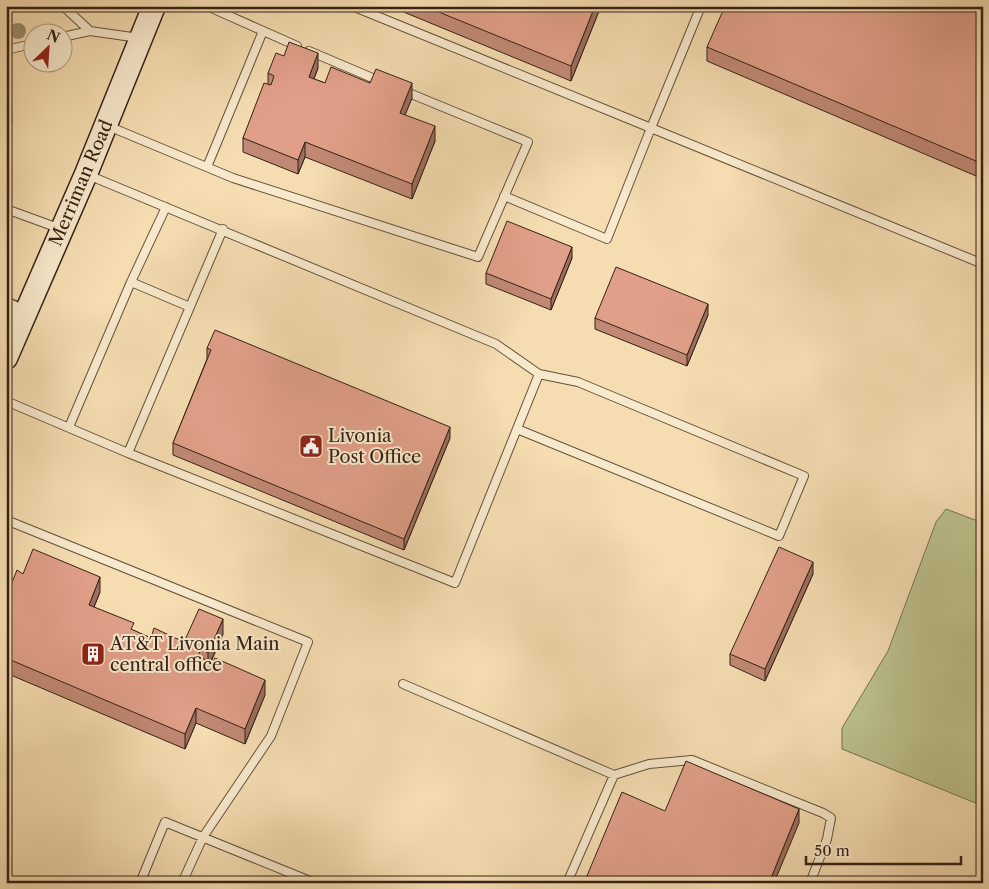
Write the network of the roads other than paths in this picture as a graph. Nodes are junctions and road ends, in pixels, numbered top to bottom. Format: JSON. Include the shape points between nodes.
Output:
{"nodes":[{"id":1,"x":63,"y":6,"type":"edge"},
{"id":2,"x":154,"y":6,"type":"edge"},
{"id":3,"x":207,"y":6,"type":"edge"},
{"id":4,"x":352,"y":6,"type":"edge"},
{"id":5,"x":701,"y":6,"type":"edge"},
{"id":6,"x":90,"y":31,"type":"junction"},
{"id":7,"x":263,"y":31,"type":"junction"},
{"id":8,"x":72,"y":35,"type":"edge"},
{"id":9,"x":141,"y":39,"type":"junction"},
{"id":10,"x":22,"y":46,"type":"edge"},
{"id":11,"x":6,"y":50,"type":"edge"},
{"id":12,"x":388,"y":84,"type":"edge"},
{"id":13,"x":397,"y":88,"type":"edge"},
{"id":14,"x":106,"y":125,"type":"junction"},
{"id":15,"x":651,"y":128,"type":"junction"},
{"id":16,"x":207,"y":167,"type":"junction"},
{"id":17,"x":86,"y":174,"type":"junction"},
{"id":18,"x":504,"y":196,"type":"junction"},
{"id":19,"x":166,"y":207,"type":"junction"},
{"id":20,"x":6,"y":209,"type":"edge"},
{"id":21,"x":223,"y":229,"type":"junction"},
{"id":22,"x":62,"y":230,"type":"junction"},
{"id":23,"x":983,"y":264,"type":"edge"},
{"id":24,"x":131,"y":282,"type":"junction"},
{"id":25,"x":190,"y":307,"type":"junction"},
{"id":26,"x":16,"y":310,"type":"edge"},
{"id":27,"x":6,"y":358,"type":"edge"},
{"id":28,"x":539,"y":374,"type":"junction"},
{"id":29,"x":6,"y":401,"type":"edge"},
{"id":30,"x":69,"y":427,"type":"junction"},
{"id":31,"x":517,"y":429,"type":"junction"},
{"id":32,"x":128,"y":453,"type":"junction"},
{"id":33,"x":6,"y":520,"type":"edge"},
{"id":34,"x":403,"y":684,"type":"dead end"},
{"id":35,"x":614,"y":775,"type":"junction"},
{"id":36,"x":203,"y":837,"type":"junction"},
{"id":37,"x":140,"y":883,"type":"edge"},
{"id":38,"x":182,"y":883,"type":"edge"},
{"id":39,"x":315,"y":883,"type":"edge"},
{"id":40,"x":568,"y":883,"type":"edge"},
{"id":41,"x":810,"y":883,"type":"edge"}],
"edges":[{"from":1,"to":6,"type":"lane"},
{"from":2,"to":9,"type":"main road","name":"Merriman Road"},
{"from":3,"to":7,"type":"lane"},
{"from":4,"to":15,"type":"lane"},
{"from":5,"to":15,"type":"lane"},
{"from":6,"to":8,"type":"lane"},
{"from":6,"to":9,"type":"lane"},
{"from":7,"to":12,"type":"lane"},
{"from":7,"to":16,"type":"lane"},
{"from":9,"to":14,"type":"main road","name":"Merriman Road"},
{"from":10,"to":11,"type":"lane"},
{"from":13,"to":18,"type":"lane","via":[[528,142]]},
{"from":14,"to":16,"type":"lane"},
{"from":14,"to":17,"type":"main road","name":"Merriman Road"},
{"from":15,"to":18,"type":"lane","via":[[607,239]]},
{"from":15,"to":23,"type":"lane"},
{"from":16,"to":18,"type":"lane","via":[[232,178],[478,256]]},
{"from":17,"to":19,"type":"lane"},
{"from":17,"to":22,"type":"main road","name":"Merriman Road"},
{"from":19,"to":21,"type":"lane"},
{"from":19,"to":24,"type":"lane"},
{"from":20,"to":22,"type":"lane"},
{"from":21,"to":25,"type":"lane"},
{"from":21,"to":28,"type":"lane","via":[[496,344]]},
{"from":22,"to":26,"type":"main road","name":"Merriman Road"},
{"from":24,"to":25,"type":"lane"},
{"from":24,"to":30,"type":"lane"},
{"from":25,"to":32,"type":"lane"},
{"from":26,"to":27,"type":"main road","name":"Merriman Road"},
{"from":28,"to":31,"type":"lane"},
{"from":28,"to":31,"type":"lane","via":[[578,382],[804,476],[779,536]]},
{"from":29,"to":30,"type":"lane"},
{"from":30,"to":32,"type":"lane"},
{"from":31,"to":32,"type":"lane","via":[[455,583]]},
{"from":33,"to":36,"type":"lane","via":[[308,642],[271,736]]},
{"from":34,"to":35,"type":"lane"},
{"from":35,"to":40,"type":"lane"},
{"from":35,"to":41,"type":"lane","via":[[649,764],[692,760],[822,813],[831,818],[828,839]]},
{"from":36,"to":37,"type":"lane","via":[[165,822]]},
{"from":36,"to":38,"type":"lane"},
{"from":36,"to":39,"type":"lane"}]}
